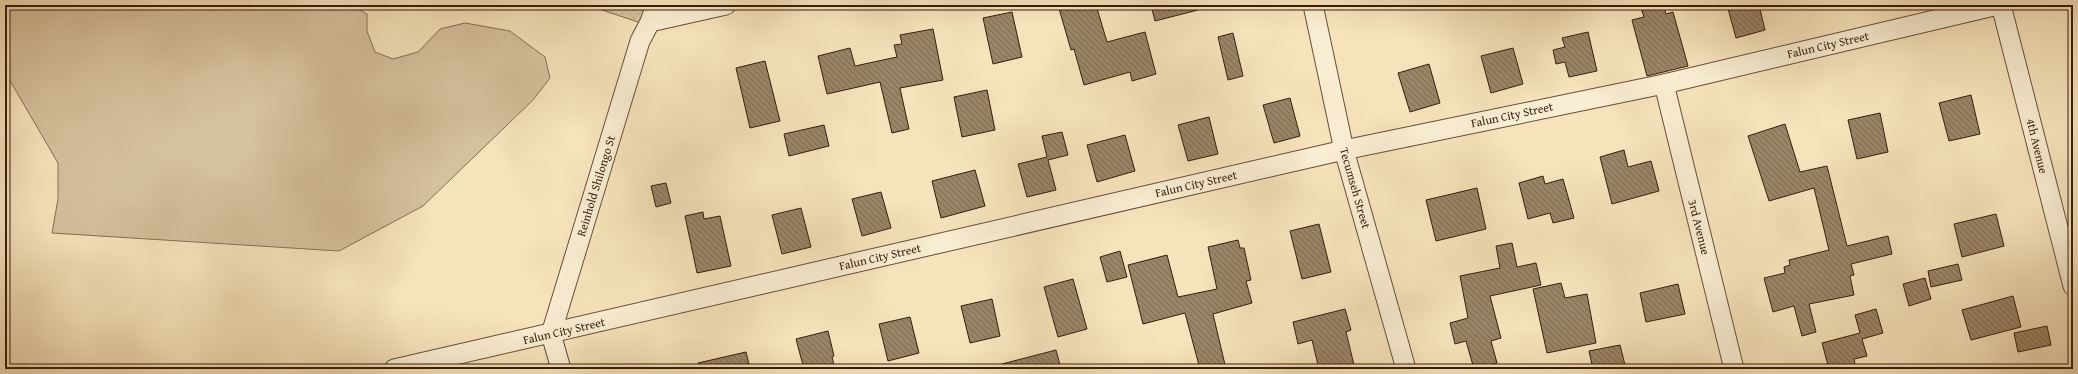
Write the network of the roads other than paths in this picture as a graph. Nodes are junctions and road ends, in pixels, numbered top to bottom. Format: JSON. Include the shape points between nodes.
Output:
{"nodes":[{"id":1,"x":726,"y":5,"type":"edge"},
{"id":2,"x":1313,"y":5,"type":"edge"},
{"id":3,"x":2000,"y":5,"type":"edge"},
{"id":4,"x":653,"y":14,"type":"edge"},
{"id":5,"x":1664,"y":84,"type":"junction"},
{"id":6,"x":1344,"y":150,"type":"junction"},
{"id":7,"x":2073,"y":286,"type":"edge"},
{"id":8,"x":551,"y":334,"type":"junction"},
{"id":9,"x":394,"y":369,"type":"edge"},
{"id":10,"x":561,"y":369,"type":"edge"},
{"id":11,"x":1406,"y":369,"type":"edge"},
{"id":12,"x":1734,"y":369,"type":"edge"}],
"edges":[{"from":1,"to":4,"type":"street"},
{"from":2,"to":6,"type":"street","name":"Tecumseh Street"},
{"from":3,"to":5,"type":"street","name":"Falun City Street"},
{"from":3,"to":7,"type":"street","name":"4th Avenue"},
{"from":4,"to":8,"type":"street","name":"Reinhold Shilongo St","via":[[640,41]]},
{"from":5,"to":6,"type":"street","name":"Falun City Street"},
{"from":5,"to":12,"type":"street","name":"3rd Avenue"},
{"from":6,"to":8,"type":"street","name":"Falun City Street"},
{"from":6,"to":11,"type":"street","name":"Tecumseh Street"},
{"from":8,"to":9,"type":"street","name":"Falun City Street"},
{"from":8,"to":10,"type":"street"}]}
